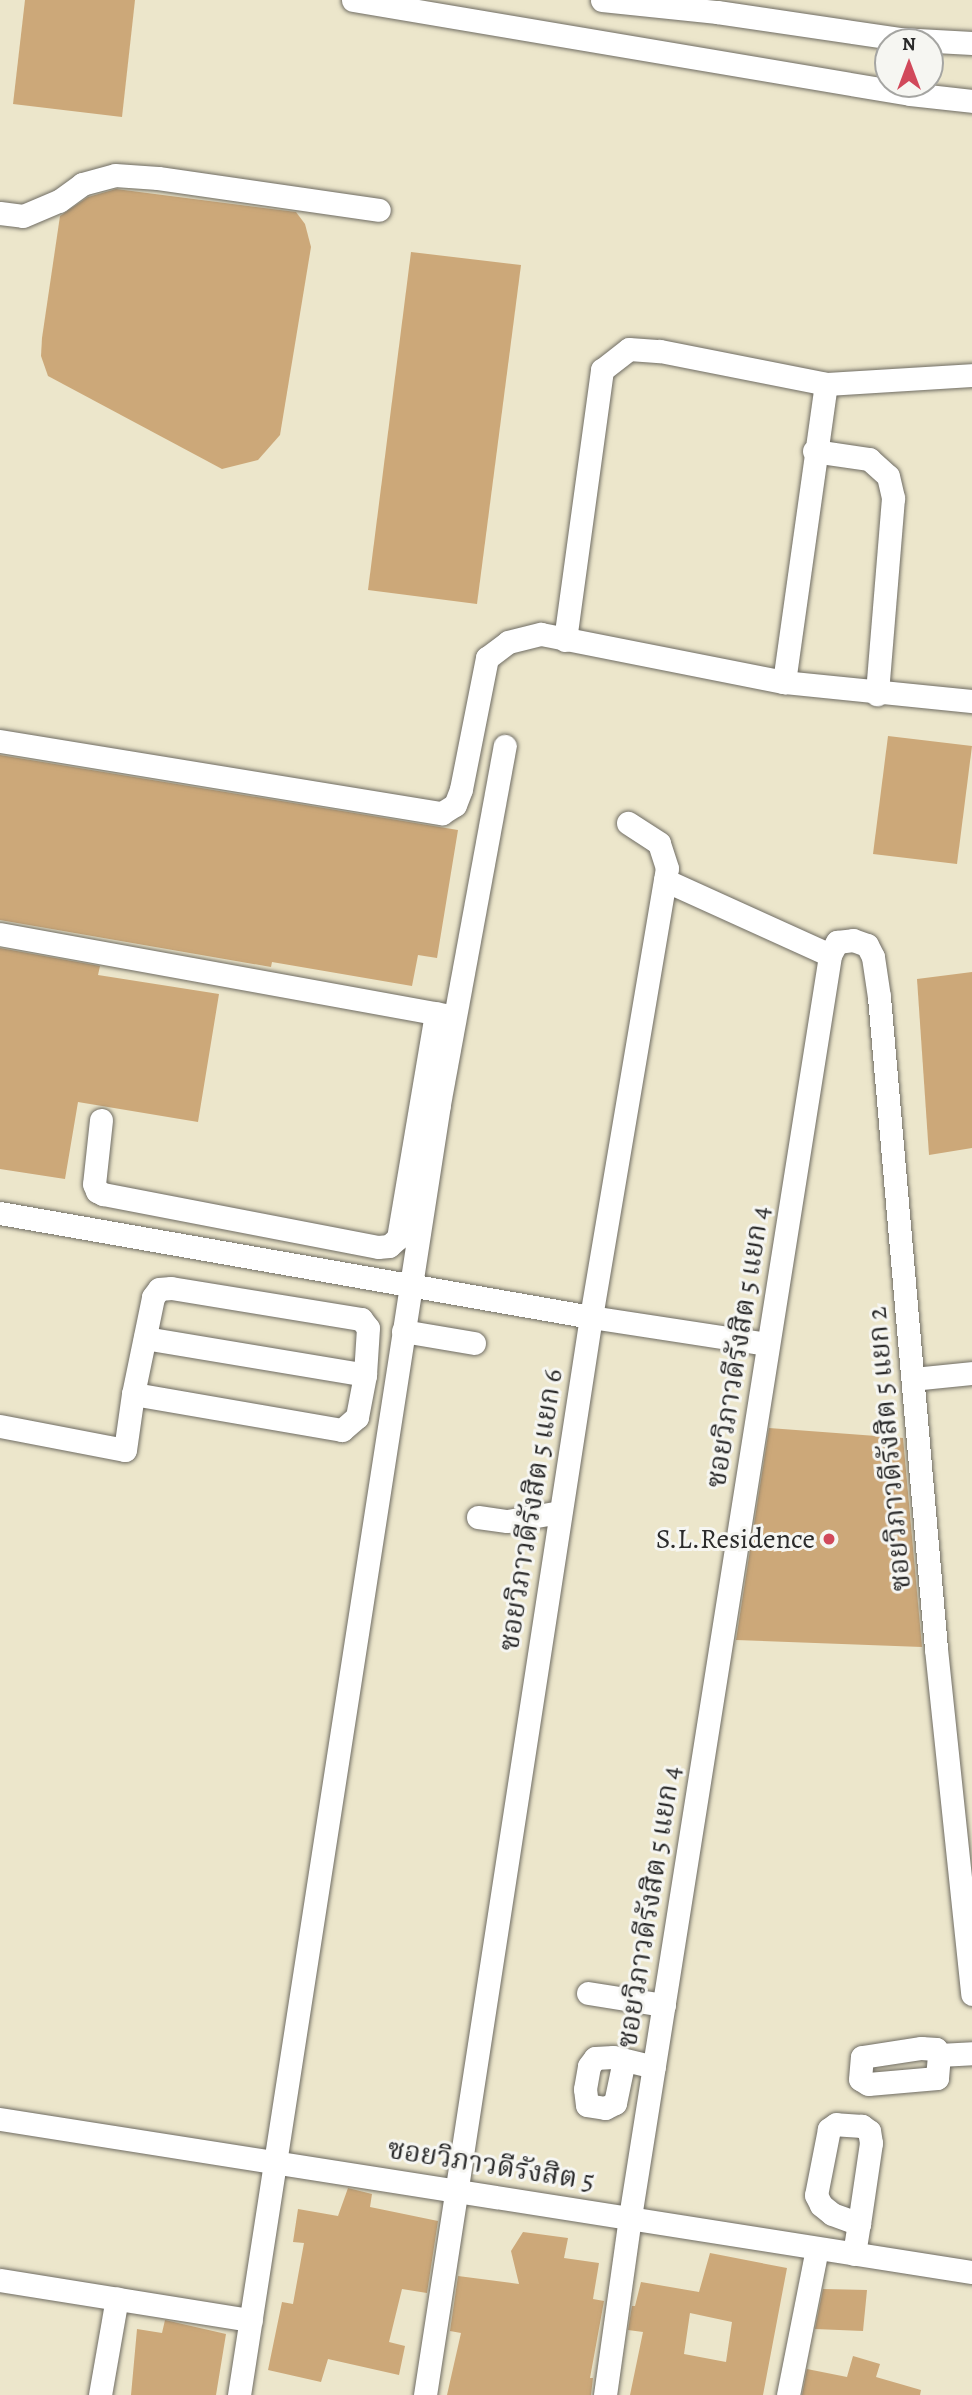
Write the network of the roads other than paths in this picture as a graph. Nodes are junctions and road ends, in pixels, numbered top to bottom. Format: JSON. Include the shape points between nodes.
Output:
{"nodes":[{"id":1,"x":353,"y":0,"type":"edge"},
{"id":2,"x":611,"y":0,"type":"edge"},
{"id":3,"x":669,"y":3,"type":"edge"},
{"id":4,"x":718,"y":6,"type":"edge"},
{"id":5,"x":972,"y":43,"type":"edge"},
{"id":6,"x":972,"y":101,"type":"edge"},
{"id":7,"x":379,"y":210,"type":"dead end"},
{"id":8,"x":0,"y":213,"type":"edge"},
{"id":9,"x":972,"y":375,"type":"edge"},
{"id":10,"x":826,"y":384,"type":"junction"},
{"id":11,"x":814,"y":451,"type":"junction"},
{"id":12,"x":565,"y":640,"type":"junction"},
{"id":13,"x":784,"y":682,"type":"junction"},
{"id":14,"x":877,"y":694,"type":"junction"},
{"id":15,"x":972,"y":701,"type":"edge"},
{"id":16,"x":0,"y":741,"type":"edge"},
{"id":17,"x":505,"y":746,"type":"dead end"},
{"id":18,"x":628,"y":823,"type":"dead end"},
{"id":19,"x":665,"y":880,"type":"junction"},
{"id":20,"x":0,"y":934,"type":"edge"},
{"id":21,"x":830,"y":955,"type":"junction"},
{"id":22,"x":445,"y":1015,"type":"junction"},
{"id":23,"x":101,"y":1120,"type":"dead end"},
{"id":24,"x":0,"y":1213,"type":"edge"},
{"id":25,"x":411,"y":1284,"type":"junction"},
{"id":26,"x":591,"y":1317,"type":"junction"},
{"id":27,"x":403,"y":1331,"type":"junction"},
{"id":28,"x":145,"y":1338,"type":"junction"},
{"id":29,"x":474,"y":1343,"type":"dead end"},
{"id":30,"x":768,"y":1344,"type":"junction"},
{"id":31,"x":972,"y":1373,"type":"edge"},
{"id":32,"x":365,"y":1375,"type":"junction"},
{"id":33,"x":913,"y":1379,"type":"junction"},
{"id":34,"x":133,"y":1394,"type":"junction"},
{"id":35,"x":0,"y":1426,"type":"edge"},
{"id":36,"x":560,"y":1512,"type":"junction"},
{"id":37,"x":478,"y":1517,"type":"dead end"},
{"id":38,"x":964,"y":1847,"type":"edge"},
{"id":39,"x":588,"y":1993,"type":"dead end"},
{"id":40,"x":972,"y":1994,"type":"edge"},
{"id":41,"x":664,"y":2005,"type":"junction"},
{"id":42,"x":972,"y":2053,"type":"edge"},
{"id":43,"x":939,"y":2055,"type":"dead end"},
{"id":44,"x":624,"y":2060,"type":"dead end"},
{"id":45,"x":654,"y":2067,"type":"junction"},
{"id":46,"x":0,"y":2119,"type":"edge"},
{"id":47,"x":275,"y":2162,"type":"junction"},
{"id":48,"x":457,"y":2189,"type":"junction"},
{"id":49,"x":630,"y":2217,"type":"junction"},
{"id":50,"x":859,"y":2224,"type":"dead end"},
{"id":51,"x":817,"y":2249,"type":"junction"},
{"id":52,"x":854,"y":2254,"type":"junction"},
{"id":53,"x":972,"y":2272,"type":"edge"},
{"id":54,"x":0,"y":2280,"type":"edge"},
{"id":55,"x":117,"y":2298,"type":"junction"},
{"id":56,"x":251,"y":2320,"type":"junction"},
{"id":57,"x":100,"y":2395,"type":"edge"},
{"id":58,"x":239,"y":2395,"type":"edge"},
{"id":59,"x":425,"y":2395,"type":"edge"},
{"id":60,"x":605,"y":2395,"type":"edge"},
{"id":61,"x":788,"y":2395,"type":"edge"}],
"edges":[{"from":1,"to":6,"type":"street"},
{"from":2,"to":3,"type":"street"},
{"from":3,"to":4,"type":"street"},
{"from":4,"to":5,"type":"street","via":[[899,39]]},
{"from":7,"to":8,"type":"street","via":[[114,175],[82,184],[59,201],[23,216]]},
{"from":9,"to":10,"type":"street"},
{"from":10,"to":11,"type":"street"},
{"from":10,"to":12,"type":"street","via":[[629,349],[602,370]]},
{"from":11,"to":13,"type":"street"},
{"from":11,"to":14,"type":"street","via":[[869,459],[888,476],[892,498]]},
{"from":12,"to":13,"type":"street"},
{"from":12,"to":16,"type":"street","via":[[541,634],[508,642],[487,658],[461,789],[455,805],[442,813]]},
{"from":13,"to":14,"type":"street"},
{"from":14,"to":15,"type":"street"},
{"from":17,"to":22,"type":"street"},
{"from":18,"to":19,"type":"street","name":"ซอยวิภาวดีรังสิต 5 แยก 6","via":[[659,843],[667,868]]},
{"from":19,"to":21,"type":"street"},
{"from":19,"to":26,"type":"street","name":"ซอยวิภาวดีรังสิต 5 แยก 6"},
{"from":20,"to":22,"type":"street"},
{"from":21,"to":30,"type":"street","name":"ซอยวิภาวดีรังสิต 5 แยก 4"},
{"from":21,"to":33,"type":"street","name":"ซอยวิภาวดีรังสิต 5 แยก 2","via":[[837,942],[853,940],[867,944],[873,957]]},
{"from":22,"to":23,"type":"street","via":[[398,1238],[389,1246],[103,1194],[94,1184]]},
{"from":22,"to":25,"type":"street"},
{"from":24,"to":25,"type":"street"},
{"from":25,"to":26,"type":"street"},
{"from":25,"to":27,"type":"street"},
{"from":26,"to":30,"type":"street"},
{"from":26,"to":36,"type":"street","name":"ซอยวิภาวดีรังสิต 5 แยก 6"},
{"from":27,"to":29,"type":"street"},
{"from":27,"to":47,"type":"street"},
{"from":28,"to":32,"type":"street"},
{"from":28,"to":32,"type":"street","via":[[153,1297],[159,1289],[361,1319],[368,1328]]},
{"from":28,"to":34,"type":"street"},
{"from":30,"to":41,"type":"street","name":"ซอยวิภาวดีรังสิต 5 แยก 4"},
{"from":31,"to":33,"type":"street"},
{"from":32,"to":34,"type":"street","via":[[357,1417],[342,1430]]},
{"from":33,"to":38,"type":"street","name":"ซอยวิภาวดีรังสิต 5 แยก 2"},
{"from":34,"to":35,"type":"street","via":[[125,1450]]},
{"from":36,"to":37,"type":"street","via":[[507,1521]]},
{"from":36,"to":48,"type":"street","name":"ซอยวิภาวดีรังสิต 5 แยก 6"},
{"from":38,"to":40,"type":"street","name":"ซอยวิภาวดีรังสิต 5 แยก 2"},
{"from":39,"to":41,"type":"street"},
{"from":41,"to":45,"type":"street","name":"ซอยวิภาวดีรังสิต 5 แยก 4"},
{"from":42,"to":43,"type":"street"},
{"from":44,"to":45,"type":"street"},
{"from":45,"to":49,"type":"street","name":"ซอยวิภาวดีรังสิต 5 แยก 4"},
{"from":46,"to":47,"type":"street","name":"ซอยวิภาวดีรังสิต 5"},
{"from":47,"to":48,"type":"street","name":"ซอยวิภาวดีรังสิต 5"},
{"from":47,"to":56,"type":"street"},
{"from":48,"to":49,"type":"street","name":"ซอยวิภาวดีรังสิต 5"},
{"from":48,"to":59,"type":"street","name":"ซอยวิภาวดีรังสิต 5 แยก 6"},
{"from":49,"to":51,"type":"street","name":"ซอยวิภาวดีรังสิต 5"},
{"from":49,"to":60,"type":"street","name":"ซอยวิภาวดีรังสิต 5 แยก 4"},
{"from":50,"to":52,"type":"street"},
{"from":51,"to":52,"type":"street","name":"ซอยวิภาวดีรังสิต 5"},
{"from":51,"to":61,"type":"street"},
{"from":52,"to":53,"type":"street","name":"ซอยวิภาวดีรังสิต 5"},
{"from":54,"to":55,"type":"street"},
{"from":55,"to":56,"type":"street"},
{"from":55,"to":57,"type":"street"},
{"from":56,"to":58,"type":"street"}]}
